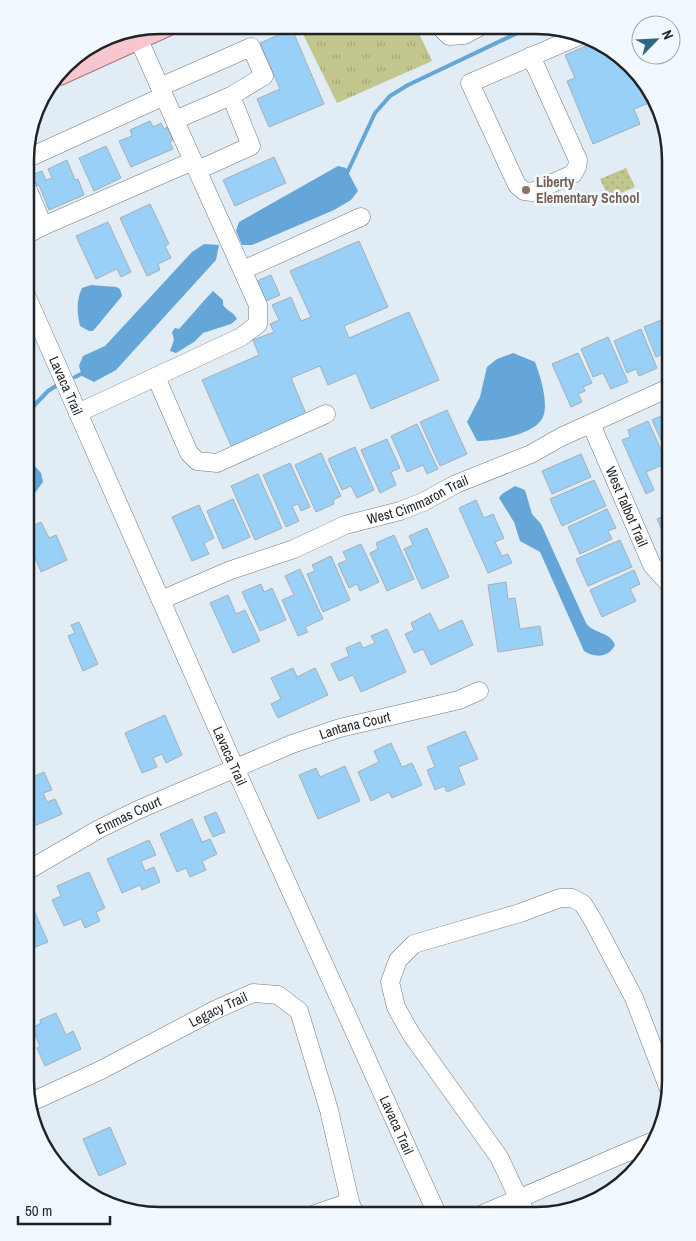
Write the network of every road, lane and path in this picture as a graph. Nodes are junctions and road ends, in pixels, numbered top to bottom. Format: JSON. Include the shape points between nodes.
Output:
{"nodes":[{"id":1,"x":154,"y":34,"type":"edge"},
{"id":2,"x":447,"y":34,"type":"edge"},
{"id":3,"x":466,"y":34,"type":"edge"},
{"id":4,"x":142,"y":35,"type":"edge"},
{"id":5,"x":572,"y":39,"type":"edge"},
{"id":6,"x":531,"y":56,"type":"junction"},
{"id":7,"x":76,"y":66,"type":"edge"},
{"id":8,"x":162,"y":91,"type":"junction"},
{"id":9,"x":231,"y":96,"type":"junction"},
{"id":10,"x":175,"y":120,"type":"junction"},
{"id":11,"x":34,"y":154,"type":"edge"},
{"id":12,"x":195,"y":165,"type":"junction"},
{"id":13,"x":34,"y":204,"type":"edge"},
{"id":14,"x":361,"y":218,"type":"dead end"},
{"id":15,"x":43,"y":226,"type":"junction"},
{"id":16,"x":34,"y":230,"type":"edge"},
{"id":17,"x":242,"y":270,"type":"junction"},
{"id":18,"x":34,"y":313,"type":"edge"},
{"id":19,"x":156,"y":377,"type":"junction"},
{"id":20,"x":662,"y":390,"type":"edge"},
{"id":21,"x":78,"y":413,"type":"junction"},
{"id":22,"x":326,"y":414,"type":"dead end"},
{"id":23,"x":591,"y":424,"type":"junction"},
{"id":24,"x":662,"y":576,"type":"edge"},
{"id":25,"x":161,"y":600,"type":"junction"},
{"id":26,"x":479,"y":690,"type":"dead end"},
{"id":27,"x":235,"y":768,"type":"junction"},
{"id":28,"x":34,"y":867,"type":"edge"},
{"id":29,"x":662,"y":1071,"type":"edge"},
{"id":30,"x":35,"y":1096,"type":"edge"},
{"id":31,"x":645,"y":1145,"type":"edge"},
{"id":32,"x":518,"y":1198,"type":"junction"},
{"id":33,"x":352,"y":1207,"type":"edge"},
{"id":34,"x":434,"y":1207,"type":"edge"},
{"id":35,"x":498,"y":1207,"type":"edge"},
{"id":36,"x":522,"y":1207,"type":"edge"}],
"edges":[{"from":1,"to":8,"type":"street"},
{"from":2,"to":3,"type":"street"},
{"from":4,"to":7,"type":"main road"},
{"from":5,"to":6,"type":"street"},
{"from":6,"to":6,"type":"street","via":[[470,83],[516,185],[532,192],[572,174],[578,160]]},
{"from":8,"to":9,"type":"street","via":[[251,47],[264,76]]},
{"from":8,"to":10,"type":"street"},
{"from":8,"to":11,"type":"street"},
{"from":9,"to":10,"type":"street"},
{"from":9,"to":12,"type":"street","via":[[251,146]]},
{"from":10,"to":12,"type":"street"},
{"from":12,"to":15,"type":"street"},
{"from":12,"to":17,"type":"street"},
{"from":13,"to":15,"type":"street"},
{"from":14,"to":17,"type":"street"},
{"from":15,"to":16,"type":"street"},
{"from":17,"to":19,"type":"street","via":[[258,304],[258,324],[241,338]]},
{"from":18,"to":21,"type":"street","name":"Lavaca Trail"},
{"from":19,"to":21,"type":"street"},
{"from":19,"to":22,"type":"street","via":[[189,453],[198,461],[217,463]]},
{"from":20,"to":23,"type":"street","name":"West Cimmaron Trail"},
{"from":21,"to":25,"type":"street","name":"Lavaca Trail"},
{"from":23,"to":24,"type":"street","name":"West Talbot Trail","via":[[652,565]]},
{"from":23,"to":25,"type":"street","name":"West Cimmaron Trail","via":[[416,505],[345,525],[294,549],[231,570]]},
{"from":25,"to":27,"type":"street","name":"Lavaca Trail"},
{"from":26,"to":27,"type":"street","name":"Lantana Court","via":[[459,700],[332,731]]},
{"from":27,"to":28,"type":"street","name":"Emmas Court","via":[[99,829]]},
{"from":27,"to":34,"type":"street","name":"Lavaca Trail"},
{"from":29,"to":32,"type":"street","via":[[634,998],[583,904],[572,898],[560,898],[414,944],[398,960],[390,982],[396,1007],[411,1034],[499,1157]]},
{"from":30,"to":33,"type":"street","name":"Legacy Trail","via":[[101,1070],[252,993],[278,995],[299,1011],[329,1110]]},
{"from":31,"to":32,"type":"street"},
{"from":32,"to":35,"type":"street"},
{"from":32,"to":36,"type":"street"}]}
